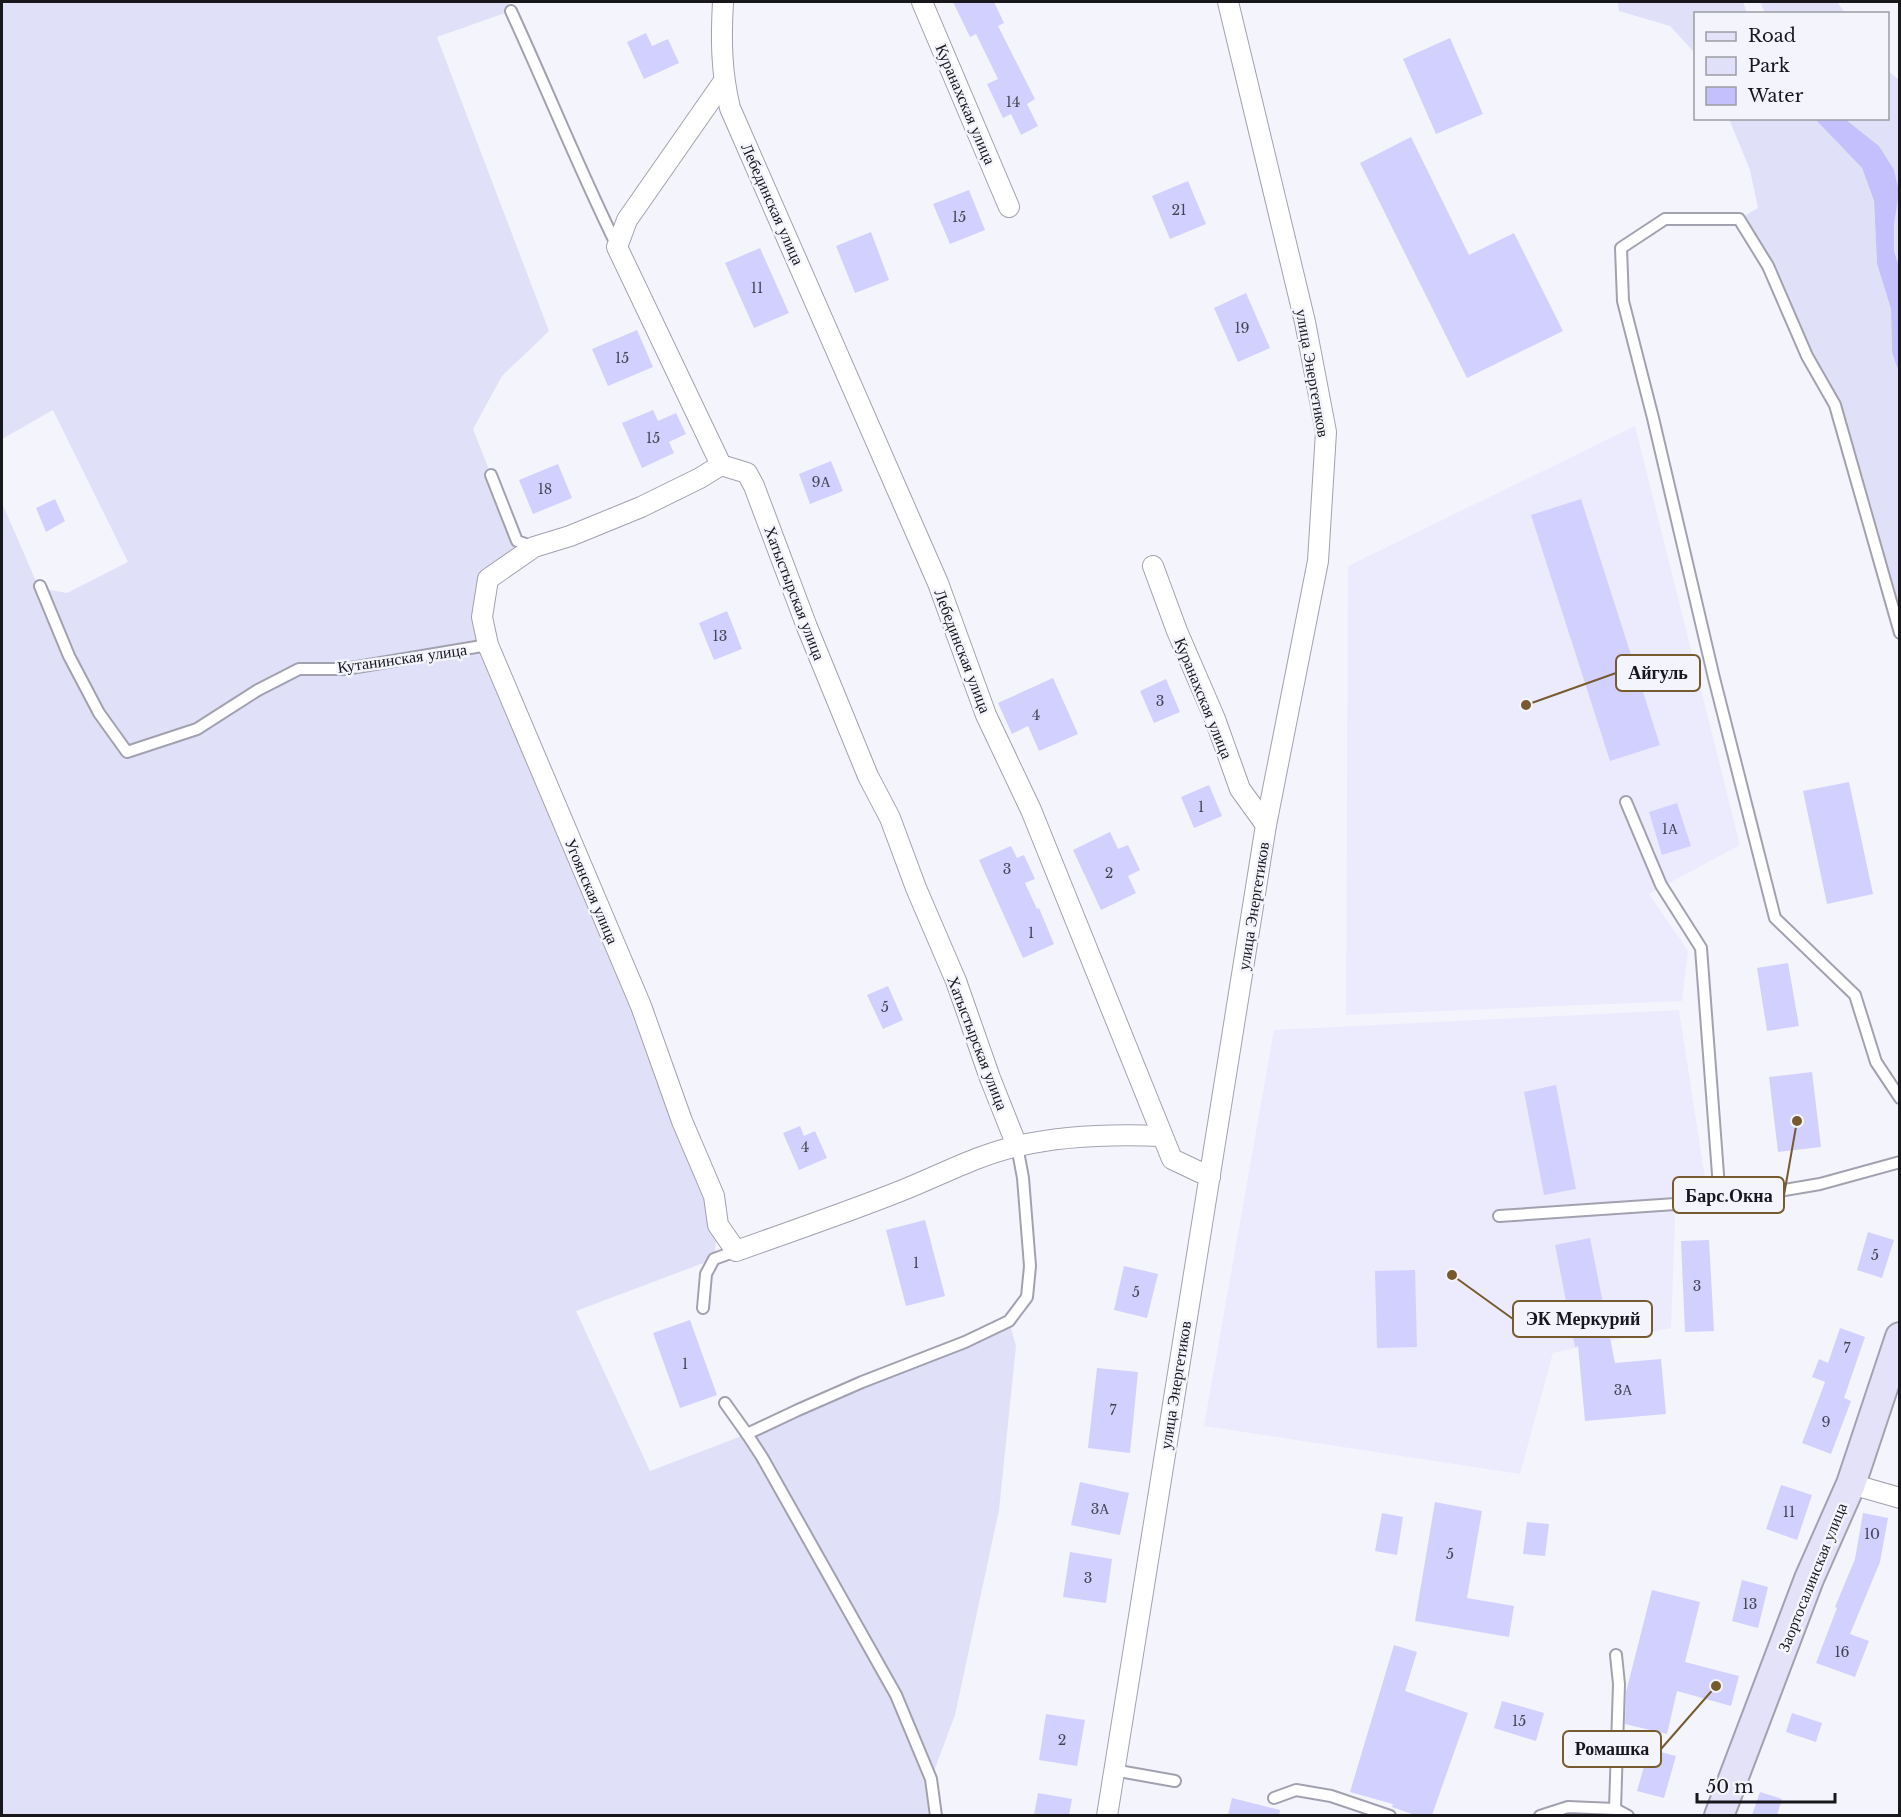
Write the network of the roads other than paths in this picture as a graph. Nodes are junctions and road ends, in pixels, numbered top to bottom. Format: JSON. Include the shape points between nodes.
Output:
{"nodes":[{"id":1,"x":723,"y":2,"type":"edge"},
{"id":2,"x":922,"y":2,"type":"edge"},
{"id":3,"x":1228,"y":2,"type":"edge"},
{"id":4,"x":511,"y":11,"type":"dead end"},
{"id":5,"x":724,"y":81,"type":"junction"},
{"id":6,"x":1010,"y":207,"type":"dead end"},
{"id":7,"x":617,"y":247,"type":"junction"},
{"id":8,"x":721,"y":465,"type":"junction"},
{"id":9,"x":491,"y":475,"type":"dead end"},
{"id":10,"x":534,"y":547,"type":"junction"},
{"id":11,"x":1153,"y":566,"type":"dead end"},
{"id":12,"x":40,"y":586,"type":"dead end"},
{"id":13,"x":1899,"y":633,"type":"edge"},
{"id":14,"x":488,"y":645,"type":"junction"},
{"id":15,"x":1626,"y":802,"type":"dead end"},
{"id":16,"x":1266,"y":825,"type":"junction"},
{"id":17,"x":1899,"y":1098,"type":"edge"},
{"id":18,"x":1162,"y":1136,"type":"junction"},
{"id":19,"x":1017,"y":1146,"type":"junction"},
{"id":20,"x":1899,"y":1162,"type":"edge"},
{"id":21,"x":1210,"y":1177,"type":"junction"},
{"id":22,"x":1720,"y":1202,"type":"junction"},
{"id":23,"x":1499,"y":1216,"type":"dead end"},
{"id":24,"x":736,"y":1251,"type":"junction"},
{"id":25,"x":703,"y":1308,"type":"dead end"},
{"id":26,"x":1899,"y":1337,"type":"edge"},
{"id":27,"x":725,"y":1402,"type":"dead end"},
{"id":28,"x":747,"y":1434,"type":"junction"},
{"id":29,"x":1851,"y":1484,"type":"junction"},
{"id":30,"x":1899,"y":1498,"type":"edge"},
{"id":31,"x":1616,"y":1655,"type":"dead end"},
{"id":32,"x":1113,"y":1770,"type":"junction"},
{"id":33,"x":1175,"y":1781,"type":"dead end"},
{"id":34,"x":1274,"y":1798,"type":"dead end"},
{"id":35,"x":1615,"y":1809,"type":"junction"},
{"id":36,"x":936,"y":1815,"type":"edge"},
{"id":37,"x":1107,"y":1815,"type":"edge"},
{"id":38,"x":1390,"y":1815,"type":"edge"},
{"id":39,"x":1540,"y":1815,"type":"edge"},
{"id":40,"x":1628,"y":1815,"type":"edge"},
{"id":41,"x":1719,"y":1815,"type":"edge"}],
"edges":[{"from":1,"to":5,"type":"street","name":"Лебединская улица"},
{"from":2,"to":6,"type":"street","name":"Куранахская улица"},
{"from":3,"to":16,"type":"street","name":"улица Энергетиков","via":[[1305,322],[1326,432],[1318,561]]},
{"from":4,"to":7,"type":"lane"},
{"from":5,"to":7,"type":"street","via":[[627,220]]},
{"from":5,"to":18,"type":"street","name":"Лебединская улица","via":[[730,108],[938,583],[986,715],[1031,810]]},
{"from":7,"to":8,"type":"street"},
{"from":8,"to":10,"type":"street","name":"Угоянская улица","via":[[641,507]]},
{"from":8,"to":19,"type":"street","name":"Хатыстырская улица","via":[[747,473],[754,486],[807,627],[956,981]]},
{"from":9,"to":10,"type":"lane","via":[[517,541]]},
{"from":10,"to":14,"type":"street","name":"Угоянская улица","via":[[488,579],[482,617]]},
{"from":11,"to":16,"type":"street","name":"Куранахская улица","via":[[1240,789]]},
{"from":12,"to":14,"type":"lane","name":"Кутанинская улица","via":[[69,656],[99,713],[127,752],[197,729],[299,669],[345,669]]},
{"from":13,"to":17,"type":"lane","via":[[1835,405],[1807,356],[1768,266],[1739,219],[1665,219],[1621,248],[1623,301],[1775,918],[1855,995],[1876,1062]]},
{"from":14,"to":24,"type":"street","name":"Угоянская улица","via":[[641,1006],[714,1196],[718,1225]]},
{"from":15,"to":22,"type":"lane","via":[[1661,885],[1701,948]]},
{"from":16,"to":21,"type":"street","name":"улица Энергетиков"},
{"from":18,"to":19,"type":"street","via":[[1123,1134]]},
{"from":18,"to":21,"type":"street","name":"Лебединская улица","via":[[1172,1159]]},
{"from":19,"to":24,"type":"street","via":[[978,1157],[861,1207]]},
{"from":19,"to":28,"type":"lane","via":[[1030,1266],[1027,1297],[1009,1321]]},
{"from":20,"to":22,"type":"lane","via":[[1820,1184]]},
{"from":21,"to":32,"type":"street","name":"улица Энергетиков"},
{"from":22,"to":23,"type":"lane"},
{"from":24,"to":25,"type":"lane","via":[[714,1259],[706,1274]]},
{"from":26,"to":29,"type":"street","name":"Заортосалинская улица"},
{"from":27,"to":28,"type":"lane"},
{"from":28,"to":36,"type":"lane","via":[[896,1695],[931,1779]]},
{"from":29,"to":30,"type":"street"},
{"from":29,"to":41,"type":"street","name":"Заортосалинская улица","via":[[1809,1579]]},
{"from":31,"to":35,"type":"lane","via":[[1619,1684]]},
{"from":32,"to":33,"type":"lane"},
{"from":32,"to":37,"type":"street","name":"улица Энергетиков"},
{"from":34,"to":38,"type":"lane","via":[[1296,1790],[1331,1796]]},
{"from":35,"to":39,"type":"lane","via":[[1568,1807]]},
{"from":35,"to":40,"type":"lane"}]}
